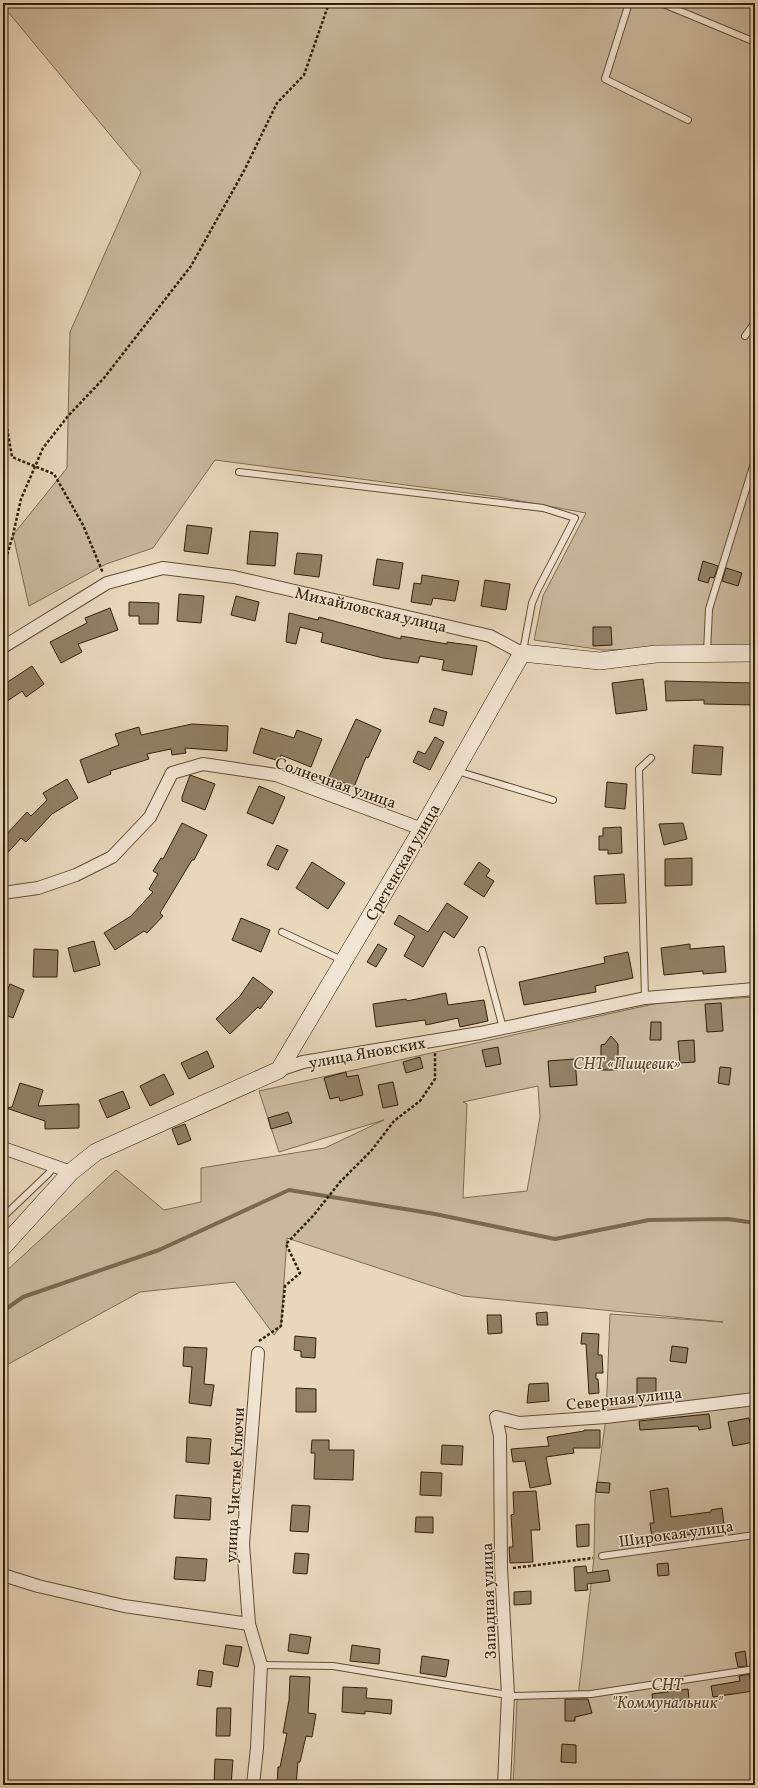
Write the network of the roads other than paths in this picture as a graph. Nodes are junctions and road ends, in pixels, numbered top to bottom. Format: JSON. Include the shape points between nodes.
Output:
{"nodes":[{"id":1,"x":629,"y":3,"type":"edge"},
{"id":2,"x":661,"y":3,"type":"edge"},
{"id":3,"x":755,"y":42,"type":"edge"},
{"id":4,"x":688,"y":120,"type":"dead end"},
{"id":5,"x":755,"y":322,"type":"edge"},
{"id":6,"x":745,"y":336,"type":"dead end"},
{"id":7,"x":755,"y":460,"type":"edge"},
{"id":8,"x":239,"y":472,"type":"dead end"},
{"id":9,"x":3,"y":647,"type":"edge"},
{"id":10,"x":522,"y":653,"type":"junction"},
{"id":11,"x":707,"y":653,"type":"junction"},
{"id":12,"x":755,"y":653,"type":"edge"},
{"id":13,"x":650,"y":758,"type":"dead end"},
{"id":14,"x":455,"y":771,"type":"junction"},
{"id":15,"x":553,"y":800,"type":"dead end"},
{"id":16,"x":422,"y":829,"type":"junction"},
{"id":17,"x":3,"y":893,"type":"edge"},
{"id":18,"x":282,"y":932,"type":"dead end"},
{"id":19,"x":482,"y":950,"type":"dead end"},
{"id":20,"x":344,"y":961,"type":"junction"},
{"id":21,"x":755,"y":989,"type":"edge"},
{"id":22,"x":645,"y":998,"type":"junction"},
{"id":23,"x":503,"y":1028,"type":"junction"},
{"id":24,"x":279,"y":1070,"type":"junction"},
{"id":25,"x":3,"y":1148,"type":"edge"},
{"id":26,"x":54,"y":1166,"type":"junction"},
{"id":27,"x":70,"y":1172,"type":"junction"},
{"id":28,"x":3,"y":1217,"type":"edge"},
{"id":29,"x":3,"y":1247,"type":"edge"},
{"id":30,"x":258,"y":1347,"type":"road end"},
{"id":31,"x":755,"y":1400,"type":"edge"},
{"id":32,"x":496,"y":1417,"type":"joint"},
{"id":33,"x":755,"y":1535,"type":"edge"},
{"id":34,"x":602,"y":1556,"type":"road end"},
{"id":35,"x":3,"y":1575,"type":"edge"},
{"id":36,"x":249,"y":1624,"type":"junction"},
{"id":37,"x":261,"y":1664,"type":"junction"},
{"id":38,"x":755,"y":1669,"type":"edge"},
{"id":39,"x":508,"y":1695,"type":"junction"},
{"id":40,"x":253,"y":1785,"type":"edge"},
{"id":41,"x":504,"y":1785,"type":"edge"}],
"edges":[{"from":1,"to":4,"type":"lane","via":[[605,79]]},
{"from":2,"to":3,"type":"lane"},
{"from":5,"to":6,"type":"lane"},
{"from":7,"to":11,"type":"lane","via":[[710,609]]},
{"from":8,"to":10,"type":"lane","via":[[543,508],[575,518],[535,596]]},
{"from":9,"to":10,"type":"street","name":"Михайловская улица","via":[[107,583],[163,568],[234,577],[490,636]]},
{"from":10,"to":11,"type":"street","name":"Михайловская улица","via":[[600,661],[656,654]]},
{"from":10,"to":14,"type":"street","name":"Сретенская улица"},
{"from":11,"to":12,"type":"street","name":"Михайловская улица"},
{"from":13,"to":22,"type":"lane","via":[[639,769]]},
{"from":14,"to":15,"type":"lane"},
{"from":14,"to":16,"type":"street","name":"Сретенская улица"},
{"from":16,"to":17,"type":"street","name":"Солнечная улица","via":[[276,775],[203,764],[172,773],[150,818],[112,857],[38,888]]},
{"from":16,"to":20,"type":"street","name":"Сретенская улица"},
{"from":18,"to":20,"type":"lane"},
{"from":19,"to":23,"type":"lane"},
{"from":20,"to":24,"type":"street","name":"Сретенская улица"},
{"from":21,"to":22,"type":"street","name":"улица Яновских"},
{"from":22,"to":23,"type":"street","name":"улица Яновских"},
{"from":23,"to":24,"type":"street","name":"улица Яновских","via":[[303,1062]]},
{"from":24,"to":27,"type":"street","name":"улица Яновских","via":[[96,1152]]},
{"from":25,"to":26,"type":"street"},
{"from":26,"to":27,"type":"street"},
{"from":26,"to":28,"type":"lane","via":[[49,1174]]},
{"from":27,"to":29,"type":"street","name":"улица Яновских"},
{"from":30,"to":36,"type":"street","name":"улица Чистые Ключи","via":[[243,1544]]},
{"from":31,"to":32,"type":"street","name":"Северная улица","via":[[519,1423]]},
{"from":32,"to":39,"type":"street","name":"Западная улица","via":[[500,1436],[502,1568]]},
{"from":33,"to":34,"type":"lane","name":"Широкая улица"},
{"from":35,"to":36,"type":"street","via":[[124,1606]]},
{"from":36,"to":37,"type":"street","name":"улица Чистые Ключи"},
{"from":37,"to":39,"type":"lane","via":[[333,1666]]},
{"from":37,"to":40,"type":"street","name":"улица Чистые Ключи"},
{"from":38,"to":39,"type":"lane","via":[[591,1694]]},
{"from":39,"to":41,"type":"street","name":"Западная улица"}]}
